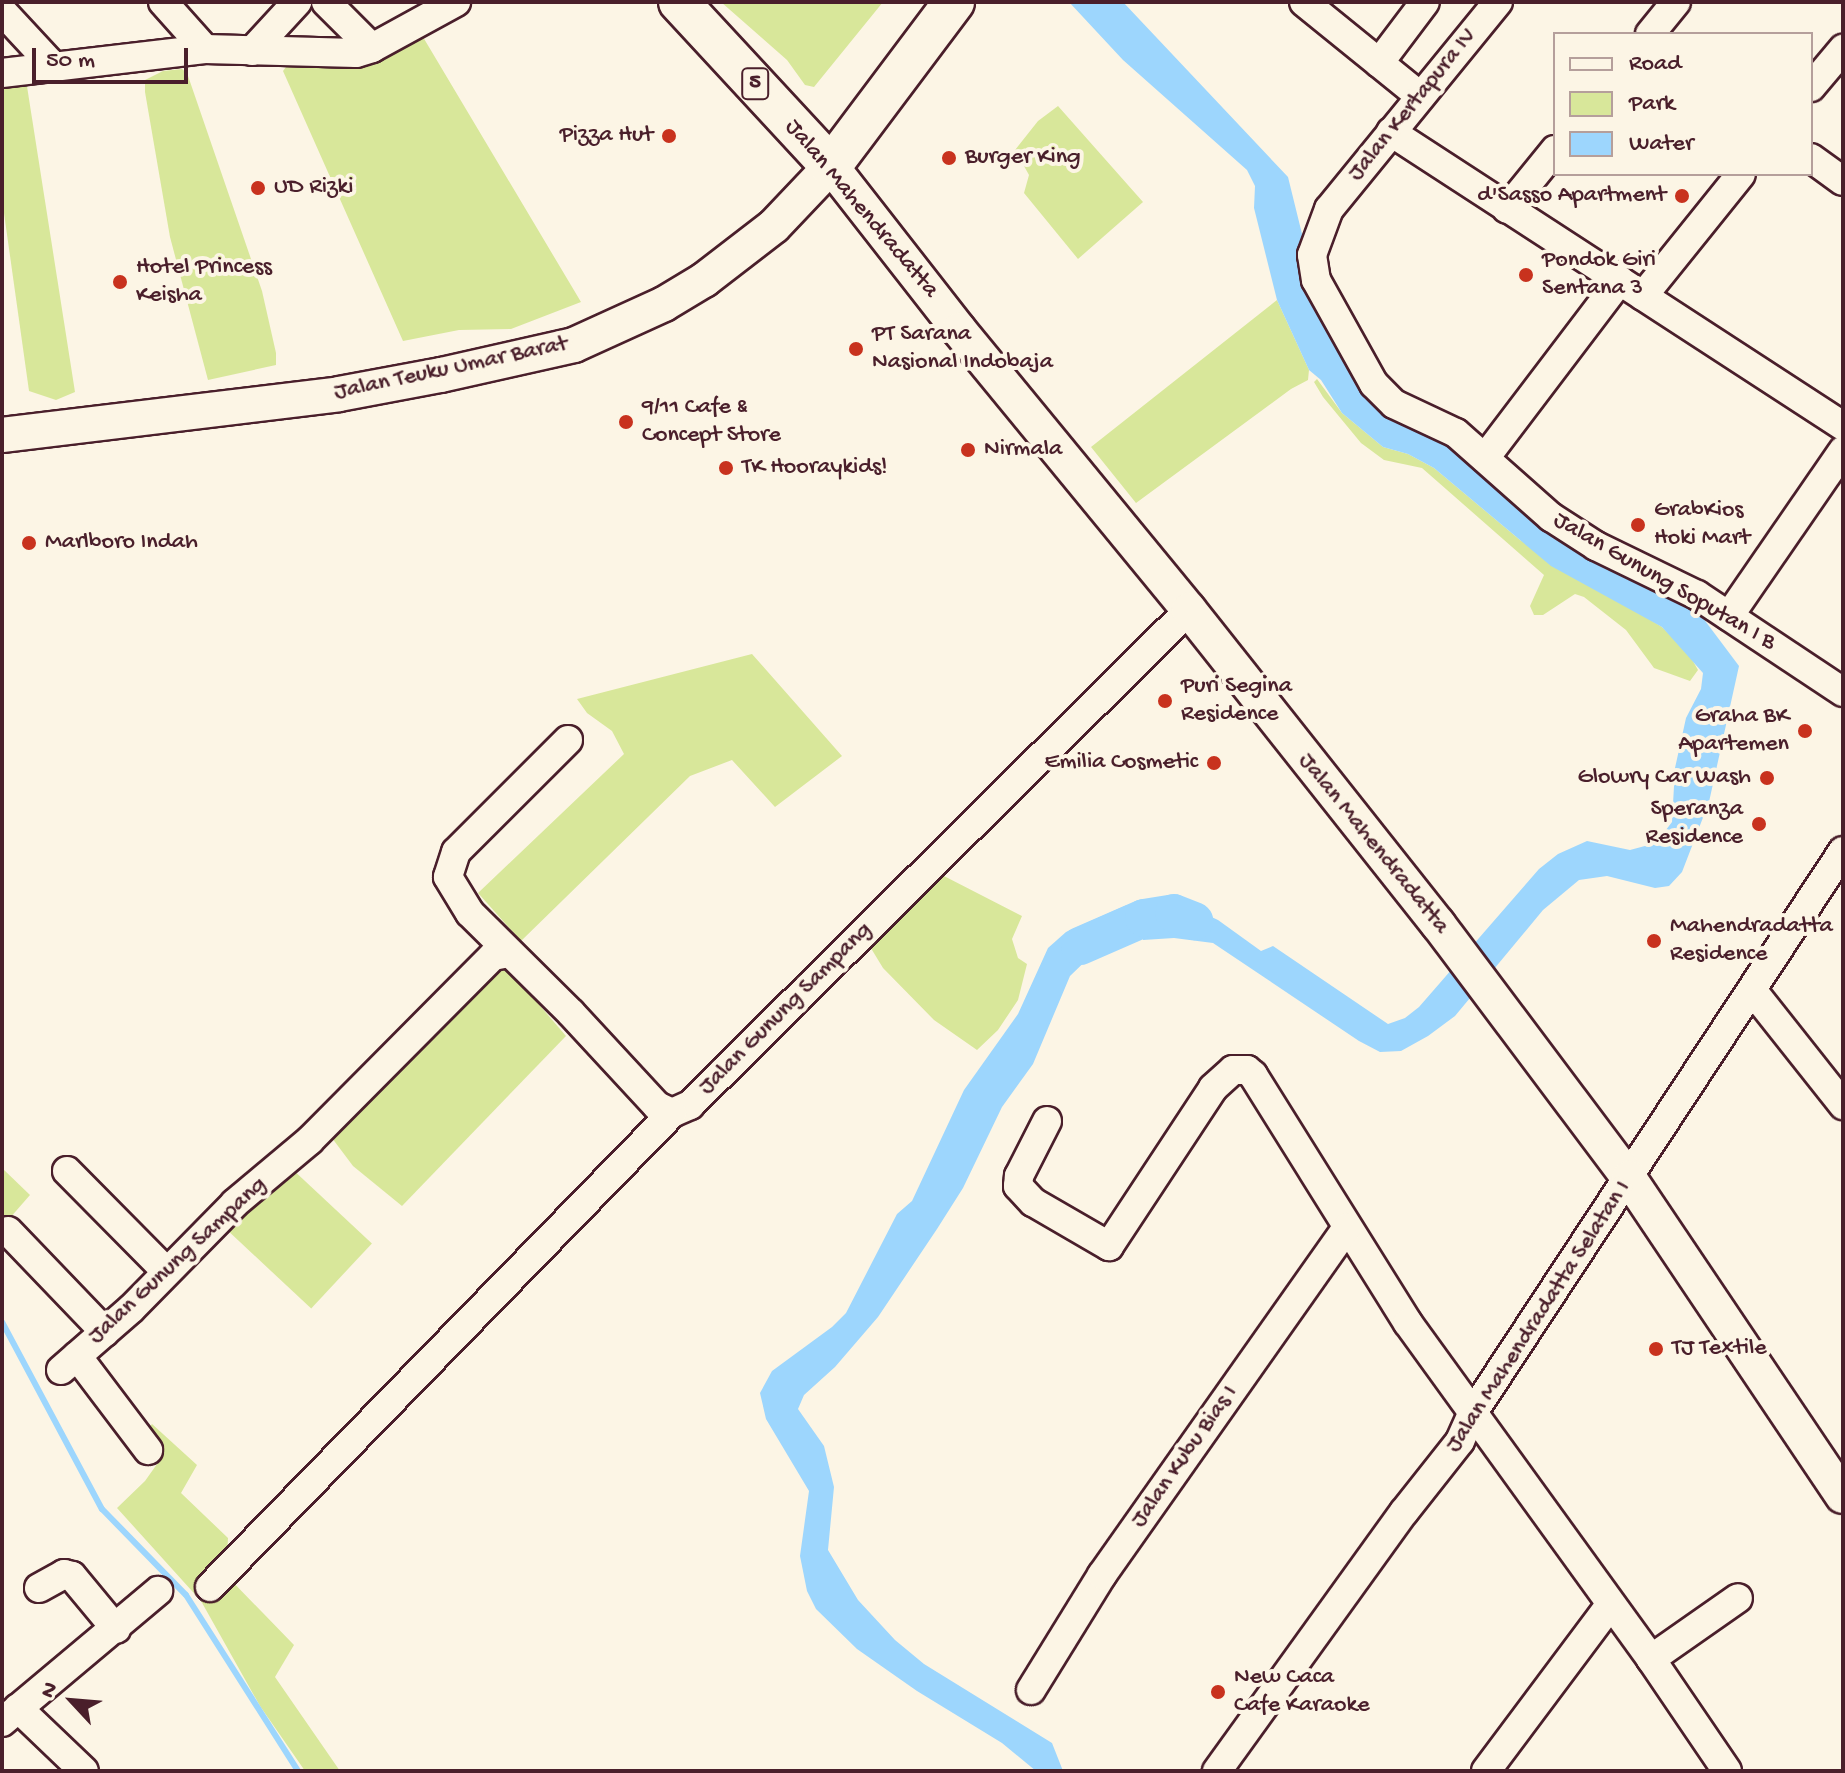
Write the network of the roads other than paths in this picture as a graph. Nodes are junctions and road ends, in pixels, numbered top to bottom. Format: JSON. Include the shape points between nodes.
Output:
{"nodes":[{"id":1,"x":163,"y":2,"type":"edge"},
{"id":2,"x":297,"y":2,"type":"edge"},
{"id":3,"x":326,"y":2,"type":"edge"},
{"id":4,"x":456,"y":2,"type":"edge"},
{"id":5,"x":679,"y":2,"type":"edge"},
{"id":6,"x":954,"y":2,"type":"edge"},
{"id":7,"x":1425,"y":2,"type":"edge"},
{"id":8,"x":1498,"y":2,"type":"edge"},
{"id":9,"x":1676,"y":2,"type":"edge"},
{"id":10,"x":1318,"y":6,"type":"edge"},
{"id":11,"x":2,"y":11,"type":"edge"},
{"id":12,"x":1652,"y":32,"type":"edge"},
{"id":13,"x":372,"y":48,"type":"junction"},
{"id":14,"x":205,"y":49,"type":"junction"},
{"id":15,"x":1843,"y":49,"type":"edge"},
{"id":16,"x":252,"y":51,"type":"junction"},
{"id":17,"x":1379,"y":63,"type":"junction"},
{"id":18,"x":54,"y":67,"type":"junction"},
{"id":19,"x":2,"y":73,"type":"edge"},
{"id":20,"x":1813,"y":85,"type":"edge"},
{"id":21,"x":1420,"y":96,"type":"junction"},
{"id":22,"x":1391,"y":132,"type":"junction"},
{"id":23,"x":1553,"y":152,"type":"edge"},
{"id":24,"x":1813,"y":159,"type":"edge"},
{"id":25,"x":831,"y":166,"type":"junction"},
{"id":26,"x":1739,"y":176,"type":"edge"},
{"id":27,"x":1843,"y":181,"type":"edge"},
{"id":28,"x":1329,"y":209,"type":"joint"},
{"id":29,"x":1507,"y":209,"type":"junction"},
{"id":30,"x":1632,"y":288,"type":"junction"},
{"id":31,"x":1843,"y":426,"type":"edge"},
{"id":32,"x":2,"y":435,"type":"edge"},
{"id":33,"x":1843,"y":451,"type":"edge"},
{"id":34,"x":1485,"y":458,"type":"junction"},
{"id":35,"x":1189,"y":610,"type":"junction"},
{"id":36,"x":1729,"y":616,"type":"junction"},
{"id":37,"x":1843,"y":692,"type":"edge"},
{"id":38,"x":568,"y":740,"type":"dead end"},
{"id":39,"x":1843,"y":851,"type":"edge"},
{"id":40,"x":509,"y":953,"type":"junction"},
{"id":41,"x":1752,"y":990,"type":"junction"},
{"id":42,"x":1843,"y":1105,"type":"edge"},
{"id":43,"x":672,"y":1113,"type":"junction"},
{"id":44,"x":1047,"y":1121,"type":"dead end"},
{"id":45,"x":67,"y":1171,"type":"dead end"},
{"id":46,"x":1629,"y":1178,"type":"junction"},
{"id":47,"x":1347,"y":1228,"type":"junction"},
{"id":48,"x":8,"y":1231,"type":"dead end"},
{"id":49,"x":166,"y":1271,"type":"junction"},
{"id":50,"x":105,"y":1332,"type":"junction"},
{"id":51,"x":1472,"y":1414,"type":"junction"},
{"id":52,"x":148,"y":1450,"type":"dead end"},
{"id":53,"x":1843,"y":1496,"type":"edge"},
{"id":54,"x":210,"y":1587,"type":"dead end"},
{"id":55,"x":39,"y":1588,"type":"dead end"},
{"id":56,"x":158,"y":1591,"type":"dead end"},
{"id":57,"x":1738,"y":1598,"type":"dead end"},
{"id":58,"x":1610,"y":1605,"type":"junction"},
{"id":59,"x":116,"y":1629,"type":"junction"},
{"id":60,"x":1651,"y":1659,"type":"junction"},
{"id":61,"x":1031,"y":1690,"type":"dead end"},
{"id":62,"x":10,"y":1715,"type":"edge"},
{"id":63,"x":84,"y":1771,"type":"edge"},
{"id":64,"x":1217,"y":1771,"type":"edge"},
{"id":65,"x":1486,"y":1771,"type":"edge"},
{"id":66,"x":1727,"y":1771,"type":"edge"}],
"edges":[{"from":1,"to":14,"type":"street"},
{"from":2,"to":16,"type":"street"},
{"from":3,"to":13,"type":"street"},
{"from":4,"to":13,"type":"street"},
{"from":5,"to":25,"type":"highway","name":"Jalan Mahendradatta","number":"5"},
{"from":6,"to":25,"type":"highway","name":"Jalan Teuku Umar Barat"},
{"from":7,"to":17,"type":"street"},
{"from":8,"to":21,"type":"street","name":"Jalan Kertapura IV"},
{"from":9,"to":12,"type":"street"},
{"from":10,"to":17,"type":"street"},
{"from":11,"to":18,"type":"street"},
{"from":13,"to":16,"type":"street","via":[[337,54]]},
{"from":14,"to":16,"type":"street"},
{"from":14,"to":18,"type":"street"},
{"from":15,"to":20,"type":"street"},
{"from":17,"to":21,"type":"street"},
{"from":18,"to":19,"type":"street"},
{"from":21,"to":22,"type":"street","name":"Jalan Kertapura IV"},
{"from":22,"to":28,"type":"street","name":"Jalan Kertapura IV"},
{"from":22,"to":29,"type":"street"},
{"from":23,"to":29,"type":"street"},
{"from":24,"to":27,"type":"street"},
{"from":25,"to":32,"type":"main road","name":"Jalan Teuku Umar Barat","via":[[774,226],[704,280],[574,345],[339,394]]},
{"from":25,"to":35,"type":"main road","name":"Jalan Mahendradatta"},
{"from":26,"to":30,"type":"street"},
{"from":28,"to":34,"type":"street","name":"Jalan Gunung Soputan I B","via":[[1312,255],[1316,280],[1374,384],[1394,404],[1456,433]]},
{"from":29,"to":30,"type":"street"},
{"from":30,"to":31,"type":"street"},
{"from":30,"to":34,"type":"street"},
{"from":33,"to":36,"type":"street"},
{"from":34,"to":36,"type":"street","name":"Jalan Gunung Soputan I B","via":[[1584,539]]},
{"from":35,"to":43,"type":"street","name":"Jalan Gunung Sampang","via":[[690,1105]]},
{"from":35,"to":46,"type":"main road","name":"Jalan Mahendradatta"},
{"from":36,"to":37,"type":"street","name":"Jalan Gunung Soputan I B"},
{"from":38,"to":40,"type":"street","via":[[456,852],[448,877],[470,913]]},
{"from":39,"to":41,"type":"street","name":"Jalan Mahendradatta Selatan I"},
{"from":40,"to":43,"type":"street","via":[[657,1106]]},
{"from":40,"to":49,"type":"street","name":"Jalan Gunung Sampang","via":[[493,956],[309,1141]]},
{"from":41,"to":42,"type":"street"},
{"from":41,"to":46,"type":"street","name":"Jalan Mahendradatta Selatan I"},
{"from":43,"to":54,"type":"street","name":"Jalan Gunung Sampang"},
{"from":44,"to":47,"type":"street","via":[[1018,1186],[1033,1202],[1109,1246],[1213,1088],[1233,1070],[1247,1070]]},
{"from":45,"to":49,"type":"street"},
{"from":46,"to":51,"type":"street","name":"Jalan Mahendradatta Selatan I"},
{"from":46,"to":53,"type":"main road","name":"Jalan Mahendradatta"},
{"from":47,"to":51,"type":"street"},
{"from":47,"to":61,"type":"street","name":"Jalan Kubu Bias I","via":[[1102,1575]]},
{"from":48,"to":50,"type":"street"},
{"from":49,"to":50,"type":"street","name":"Jalan Gunung Sampang"},
{"from":50,"to":52,"type":"street","name":"Jalan Gunung Sampang","via":[[69,1363]]},
{"from":51,"to":58,"type":"street"},
{"from":51,"to":64,"type":"street","name":"Jalan Mahendradatta Selatan I","via":[[1445,1462]]},
{"from":55,"to":59,"type":"street","via":[[64,1574],[72,1576]]},
{"from":56,"to":59,"type":"street"},
{"from":57,"to":60,"type":"street"},
{"from":58,"to":60,"type":"street"},
{"from":58,"to":65,"type":"street"},
{"from":59,"to":62,"type":"street"},
{"from":60,"to":66,"type":"street"},
{"from":62,"to":63,"type":"street"}]}
